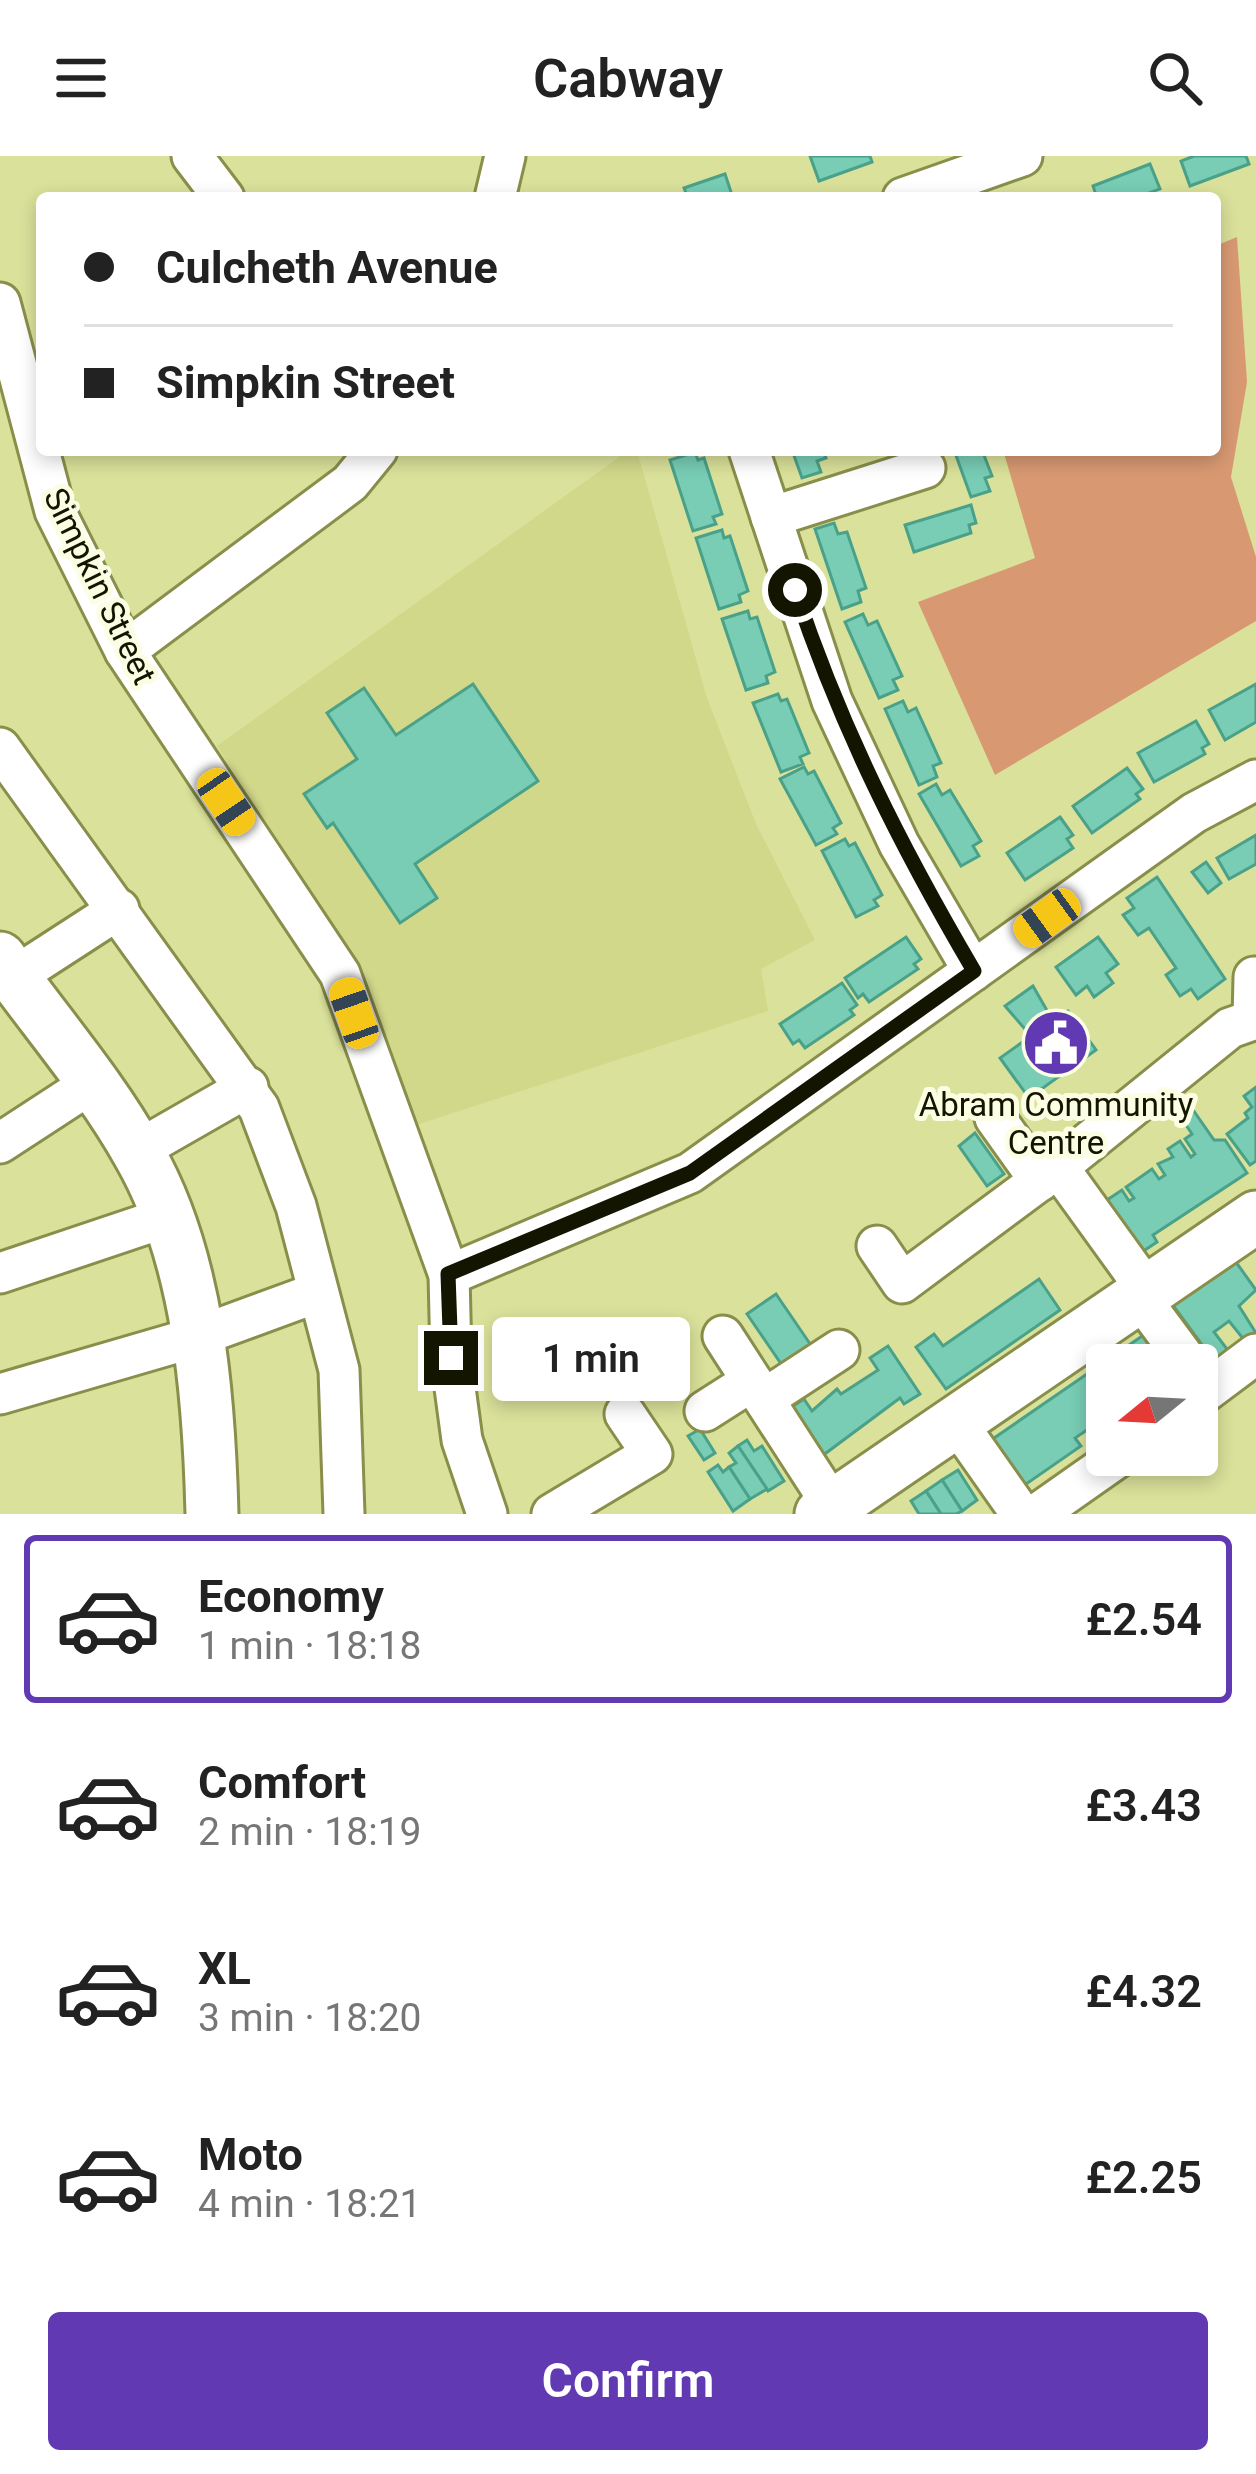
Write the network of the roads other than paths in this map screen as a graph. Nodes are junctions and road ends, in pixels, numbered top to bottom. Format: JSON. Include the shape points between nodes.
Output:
{"nodes":[{"id":1,"x":192,"y":156,"type":"edge"},
{"id":2,"x":505,"y":156,"type":"edge"},
{"id":3,"x":1022,"y":156,"type":"edge"},
{"id":4,"x":219,"y":192,"type":"edge"},
{"id":5,"x":496,"y":192,"type":"edge"},
{"id":6,"x":920,"y":192,"type":"edge"},
{"id":7,"x":0,"y":303,"type":"edge"},
{"id":8,"x":36,"y":439,"type":"edge"},
{"id":9,"x":40,"y":456,"type":"edge"},
{"id":10,"x":372,"y":456,"type":"edge"},
{"id":11,"x":751,"y":456,"type":"edge"},
{"id":12,"x":925,"y":468,"type":"dead end"},
{"id":13,"x":771,"y":517,"type":"junction"},
{"id":14,"x":125,"y":651,"type":"junction"},
{"id":15,"x":0,"y":748,"type":"edge"},
{"id":16,"x":1256,"y":780,"type":"edge"},
{"id":17,"x":119,"y":909,"type":"junction"},
{"id":18,"x":974,"y":971,"type":"junction"},
{"id":19,"x":1254,"y":977,"type":"edge"},
{"id":20,"x":11,"y":988,"type":"edge"},
{"id":21,"x":1255,"y":1020,"type":"edge"},
{"id":22,"x":92,"y":1083,"type":"junction"},
{"id":23,"x":248,"y":1087,"type":"junction"},
{"id":24,"x":995,"y":1118,"type":"dead end"},
{"id":25,"x":0,"y":1143,"type":"edge"},
{"id":26,"x":138,"y":1150,"type":"junction"},
{"id":27,"x":1049,"y":1174,"type":"junction"},
{"id":28,"x":167,"y":1217,"type":"junction"},
{"id":29,"x":1256,"y":1217,"type":"edge"},
{"id":30,"x":877,"y":1246,"type":"dead end"},
{"id":31,"x":0,"y":1273,"type":"edge"},
{"id":32,"x":448,"y":1274,"type":"junction"},
{"id":33,"x":316,"y":1293,"type":"junction"},
{"id":34,"x":1145,"y":1296,"type":"junction"},
{"id":35,"x":723,"y":1336,"type":"dead end"},
{"id":36,"x":196,"y":1337,"type":"junction"},
{"id":37,"x":1175,"y":1344,"type":"edge"},
{"id":38,"x":839,"y":1351,"type":"dead end"},
{"id":39,"x":1256,"y":1354,"type":"edge"},
{"id":40,"x":1218,"y":1372,"type":"edge"},
{"id":41,"x":758,"y":1390,"type":"junction"},
{"id":42,"x":0,"y":1394,"type":"edge"},
{"id":43,"x":705,"y":1411,"type":"dead end"},
{"id":44,"x":625,"y":1414,"type":"dead end"},
{"id":45,"x":957,"y":1423,"type":"junction"},
{"id":46,"x":1091,"y":1476,"type":"edge"},
{"id":47,"x":831,"y":1511,"type":"edge"},
{"id":48,"x":212,"y":1514,"type":"edge"},
{"id":49,"x":344,"y":1514,"type":"edge"},
{"id":50,"x":487,"y":1514,"type":"edge"},
{"id":51,"x":553,"y":1514,"type":"edge"},
{"id":52,"x":1021,"y":1514,"type":"edge"},
{"id":53,"x":1037,"y":1514,"type":"edge"}],
"edges":[{"from":1,"to":4,"type":"street"},
{"from":2,"to":5,"type":"street"},
{"from":3,"to":6,"type":"street"},
{"from":7,"to":8,"type":"street","name":"Simpkin Street"},
{"from":9,"to":14,"type":"street","name":"Simpkin Street","via":[[55,511]]},
{"from":10,"to":14,"type":"street","via":[[350,483]]},
{"from":11,"to":13,"type":"street"},
{"from":12,"to":13,"type":"street"},
{"from":13,"to":18,"type":"street","via":[[832,700],[899,844]]},
{"from":14,"to":32,"type":"street","name":"Simpkin Street","via":[[340,974]]},
{"from":15,"to":17,"type":"street"},
{"from":16,"to":18,"type":"street","via":[[1194,813]]},
{"from":17,"to":20,"type":"street"},
{"from":17,"to":23,"type":"street"},
{"from":18,"to":32,"type":"street","via":[[690,1173]]},
{"from":19,"to":21,"type":"street"},
{"from":20,"to":22,"type":"main road"},
{"from":21,"to":27,"type":"street","via":[[1230,1028]]},
{"from":22,"to":25,"type":"street"},
{"from":22,"to":26,"type":"main road"},
{"from":23,"to":26,"type":"street"},
{"from":23,"to":33,"type":"street","via":[[296,1206]]},
{"from":24,"to":27,"type":"street"},
{"from":26,"to":28,"type":"main road"},
{"from":27,"to":30,"type":"street","via":[[902,1283]]},
{"from":27,"to":34,"type":"street"},
{"from":28,"to":31,"type":"street"},
{"from":28,"to":36,"type":"main road"},
{"from":29,"to":34,"type":"main road"},
{"from":32,"to":50,"type":"street","name":"Simpkin Street","via":[[462,1440]]},
{"from":33,"to":36,"type":"street"},
{"from":33,"to":49,"type":"street","via":[[339,1370]]},
{"from":34,"to":37,"type":"street"},
{"from":34,"to":45,"type":"main road"},
{"from":35,"to":41,"type":"street"},
{"from":36,"to":42,"type":"street"},
{"from":36,"to":48,"type":"main road"},
{"from":38,"to":41,"type":"street"},
{"from":39,"to":40,"type":"street"},
{"from":41,"to":43,"type":"street"},
{"from":41,"to":47,"type":"street"},
{"from":44,"to":51,"type":"street","via":[[652,1454]]},
{"from":45,"to":47,"type":"main road"},
{"from":45,"to":52,"type":"street"},
{"from":46,"to":53,"type":"street"}]}
